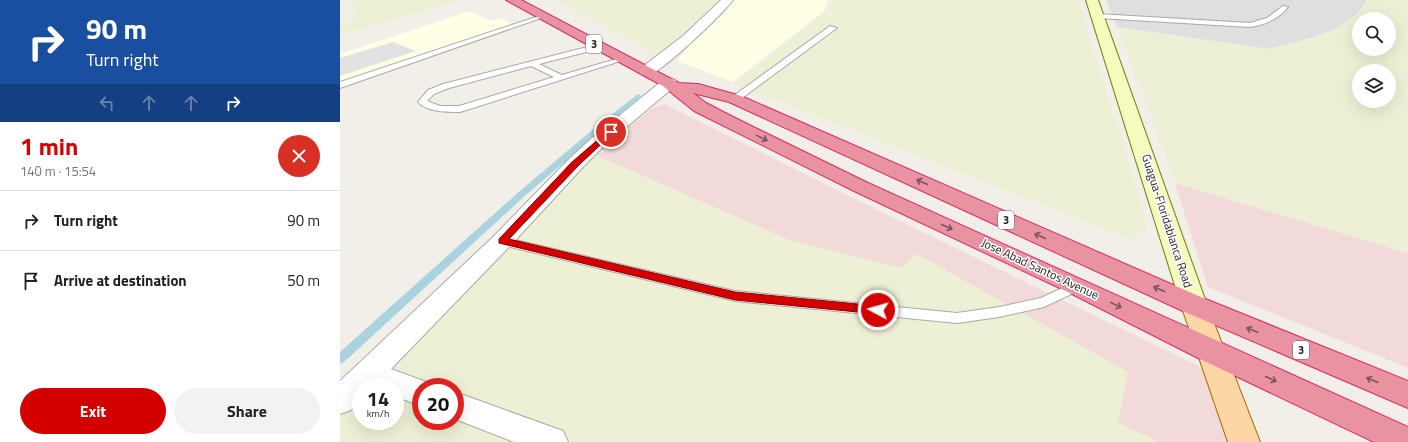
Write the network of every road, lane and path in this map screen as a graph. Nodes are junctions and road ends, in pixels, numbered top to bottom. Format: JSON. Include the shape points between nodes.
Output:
{"nodes":[{"id":1,"x":512,"y":0,"type":"edge"},
{"id":2,"x":727,"y":0,"type":"edge"},
{"id":3,"x":1285,"y":7,"type":"dead end"},
{"id":4,"x":1095,"y":8,"type":"edge"},
{"id":5,"x":538,"y":15,"type":"junction"},
{"id":6,"x":833,"y":28,"type":"dead end"},
{"id":7,"x":599,"y":46,"type":"junction"},
{"id":8,"x":623,"y":59,"type":"junction"},
{"id":9,"x":530,"y":63,"type":"junction"},
{"id":10,"x":646,"y":71,"type":"junction"},
{"id":11,"x":562,"y":78,"type":"junction"},
{"id":12,"x":340,"y":80,"type":"edge"},
{"id":13,"x":340,"y":85,"type":"edge"},
{"id":14,"x":673,"y":85,"type":"junction"},
{"id":15,"x":735,"y":99,"type":"junction"},
{"id":16,"x":502,"y":241,"type":"junction"},
{"id":17,"x":1077,"y":286,"type":"junction"},
{"id":18,"x":1194,"y":305,"type":"junction"},
{"id":19,"x":1210,"y":351,"type":"junction"},
{"id":20,"x":369,"y":373,"type":"junction"},
{"id":21,"x":412,"y":390,"type":"edge"},
{"id":22,"x":1408,"y":395,"type":"edge"},
{"id":23,"x":340,"y":401,"type":"edge"},
{"id":24,"x":464,"y":408,"type":"edge"},
{"id":25,"x":552,"y":442,"type":"edge"},
{"id":26,"x":1244,"y":442,"type":"edge"},
{"id":27,"x":1407,"y":442,"type":"edge"}],
"edges":[{"from":1,"to":5,"type":"highway","name":"Jose Abad Santos Avenue","number":"3"},
{"from":2,"to":10,"type":"street","via":[[705,23]]},
{"from":3,"to":4,"type":"lane","via":[[1272,19],[1250,25]]},
{"from":4,"to":18,"type":"main road","name":"Guagua-Floridablanca Road"},
{"from":5,"to":7,"type":"highway","name":"Jose Abad Santos Avenue","number":"3"},
{"from":5,"to":12,"type":"lane"},
{"from":5,"to":13,"type":"lane"},
{"from":6,"to":15,"type":"lane"},
{"from":7,"to":8,"type":"highway","name":"Jose Abad Santos Avenue","number":"3"},
{"from":7,"to":9,"type":"lane"},
{"from":8,"to":10,"type":"highway","name":"Jose Abad Santos Avenue","number":"3"},
{"from":8,"to":11,"type":"lane"},
{"from":9,"to":11,"type":"lane"},
{"from":9,"to":11,"type":"lane","via":[[441,88],[432,92],[422,102],[442,109],[460,109]]},
{"from":10,"to":14,"type":"highway","name":"Jose Abad Santos Avenue","number":"3"},
{"from":14,"to":15,"type":"highway","name":"Jose Abad Santos Avenue","number":"3","via":[[698,88]]},
{"from":14,"to":16,"type":"street","via":[[592,148]]},
{"from":14,"to":17,"type":"highway","name":"Jose Abad Santos Avenue","number":"3","one_way":true,"via":[[700,107],[727,121],[861,187]]},
{"from":18,"to":15,"type":"highway","name":"Jose Abad Santos Avenue","number":"3","one_way":true},
{"from":16,"to":17,"type":"lane","via":[[735,296],[957,318],[1044,302]]},
{"from":16,"to":20,"type":"street"},
{"from":17,"to":19,"type":"highway","name":"Jose Abad Santos Avenue","number":"3","one_way":true},
{"from":18,"to":19,"type":"main road","name":"Guagua-Floridablanca Road"},
{"from":22,"to":18,"type":"highway","name":"Jose Abad Santos Avenue","number":"3","one_way":true},
{"from":19,"to":26,"type":"main road","name":"Guagua-Floridablanca Road"},
{"from":19,"to":27,"type":"highway","name":"Jose Abad Santos Avenue","number":"3","one_way":true},
{"from":20,"to":21,"type":"street"},
{"from":20,"to":23,"type":"street"},
{"from":24,"to":25,"type":"street"}]}
